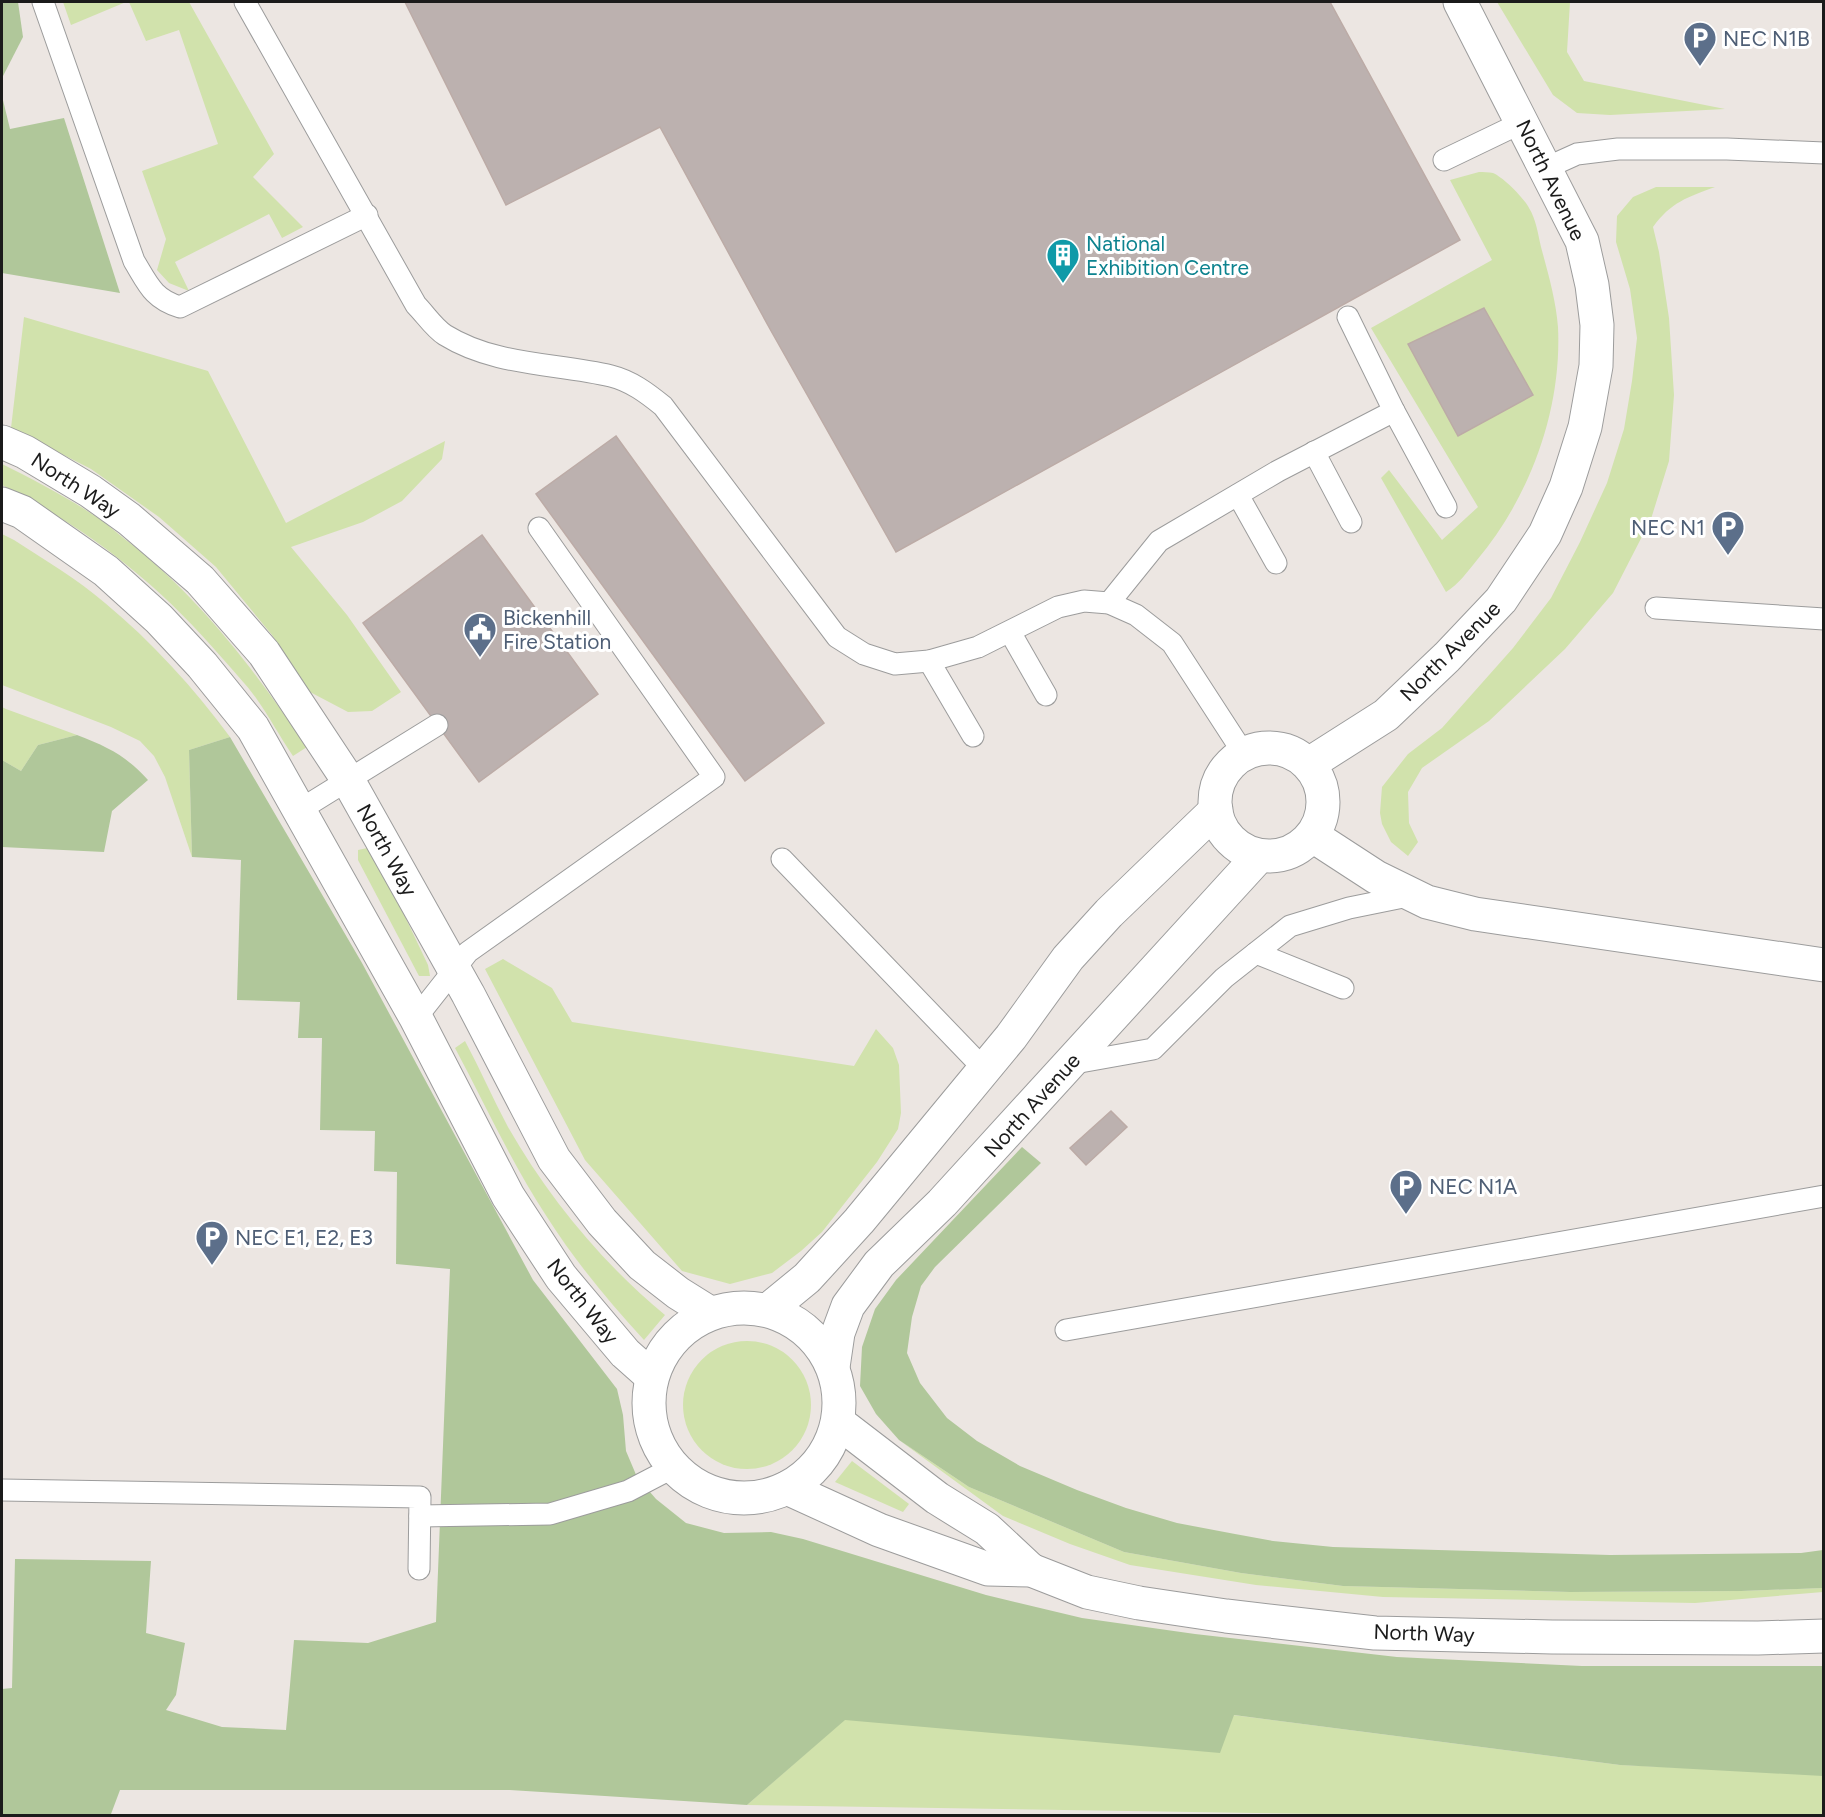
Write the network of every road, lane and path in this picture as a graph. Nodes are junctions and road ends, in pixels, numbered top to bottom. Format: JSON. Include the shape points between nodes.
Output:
{"nodes":[{"id":1,"x":43,"y":2,"type":"edge"},
{"id":2,"x":245,"y":2,"type":"edge"},
{"id":3,"x":1460,"y":2,"type":"edge"},
{"id":4,"x":1523,"y":122,"type":"junction"},
{"id":5,"x":1824,"y":153,"type":"edge"},
{"id":6,"x":1444,"y":160,"type":"dead end"},
{"id":7,"x":1546,"y":168,"type":"junction"},
{"id":8,"x":367,"y":215,"type":"junction"},
{"id":9,"x":1348,"y":317,"type":"dead end"},
{"id":10,"x":1394,"y":411,"type":"junction"},
{"id":11,"x":2,"y":442,"type":"edge"},
{"id":12,"x":1314,"y":452,"type":"junction"},
{"id":13,"x":1238,"y":495,"type":"junction"},
{"id":14,"x":2,"y":504,"type":"edge"},
{"id":15,"x":1446,"y":507,"type":"dead end"},
{"id":16,"x":1351,"y":522,"type":"dead end"},
{"id":17,"x":539,"y":528,"type":"dead end"},
{"id":18,"x":1276,"y":563,"type":"dead end"},
{"id":19,"x":1109,"y":603,"type":"junction"},
{"id":20,"x":1656,"y":608,"type":"dead end"},
{"id":21,"x":1824,"y":619,"type":"edge"},
{"id":22,"x":1010,"y":632,"type":"junction"},
{"id":23,"x":929,"y":661,"type":"junction"},
{"id":24,"x":1046,"y":694,"type":"dead end"},
{"id":25,"x":437,"y":725,"type":"dead end"},
{"id":26,"x":973,"y":736,"type":"dead end"},
{"id":27,"x":1244,"y":754,"type":"junction"},
{"id":28,"x":1309,"y":764,"type":"junction"},
{"id":29,"x":348,"y":780,"type":"junction"},
{"id":30,"x":1216,"y":810,"type":"junction"},
{"id":31,"x":298,"y":811,"type":"junction"},
{"id":32,"x":1312,"y":836,"type":"junction"},
{"id":33,"x":1259,"y":856,"type":"junction"},
{"id":34,"x":782,"y":859,"type":"dead end"},
{"id":35,"x":1413,"y":895,"type":"junction"},
{"id":36,"x":1256,"y":953,"type":"junction"},
{"id":37,"x":1824,"y":965,"type":"edge"},
{"id":38,"x":454,"y":969,"type":"junction"},
{"id":39,"x":1343,"y":988,"type":"dead end"},
{"id":40,"x":416,"y":1018,"type":"junction"},
{"id":41,"x":1069,"y":1064,"type":"junction"},
{"id":42,"x":985,"y":1070,"type":"junction"},
{"id":43,"x":1824,"y":1196,"type":"edge"},
{"id":44,"x":768,"y":1310,"type":"junction"},
{"id":45,"x":710,"y":1313,"type":"junction"},
{"id":46,"x":1066,"y":1330,"type":"dead end"},
{"id":47,"x":833,"y":1367,"type":"junction"},
{"id":48,"x":652,"y":1377,"type":"junction"},
{"id":49,"x":838,"y":1422,"type":"junction"},
{"id":50,"x":674,"y":1467,"type":"junction"},
{"id":51,"x":788,"y":1488,"type":"junction"},
{"id":52,"x":2,"y":1490,"type":"edge"},
{"id":53,"x":420,"y":1516,"type":"junction"},
{"id":54,"x":419,"y":1569,"type":"dead end"},
{"id":55,"x":1031,"y":1570,"type":"junction"},
{"id":56,"x":1824,"y":1636,"type":"edge"}],
"edges":[{"from":1,"to":8,"type":"lane","via":[[134,261],[164,303],[180,308]]},
{"from":2,"to":8,"type":"lane"},
{"from":3,"to":4,"type":"street","name":"North Avenue"},
{"from":4,"to":6,"type":"lane"},
{"from":4,"to":7,"type":"street","name":"North Avenue"},
{"from":5,"to":7,"type":"lane","via":[[1618,149],[1577,154]]},
{"from":7,"to":28,"type":"street","name":"North Avenue","via":[[1582,241],[1597,325],[1596,366],[1585,428],[1566,487],[1545,534],[1501,600],[1386,715]]},
{"from":8,"to":23,"type":"lane","via":[[416,305],[443,334],[478,351],[612,376],[642,389],[663,406],[837,638],[864,654],[895,664]]},
{"from":9,"to":10,"type":"lane"},
{"from":10,"to":12,"type":"lane"},
{"from":10,"to":15,"type":"lane"},
{"from":11,"to":29,"type":"street","name":"North Way","via":[[90,491],[200,580],[264,653]]},
{"from":12,"to":13,"type":"lane"},
{"from":12,"to":16,"type":"lane"},
{"from":13,"to":18,"type":"lane"},
{"from":13,"to":19,"type":"lane","via":[[1159,541]]},
{"from":14,"to":31,"type":"street","name":"North Way","via":[[22,513],[106,571],[159,619],[253,728]]},
{"from":17,"to":38,"type":"lane","via":[[714,777],[468,952]]},
{"from":19,"to":22,"type":"lane","via":[[1084,600]]},
{"from":19,"to":27,"type":"lane","via":[[1136,615],[1172,643]]},
{"from":20,"to":21,"type":"lane"},
{"from":22,"to":23,"type":"lane","via":[[978,647]]},
{"from":22,"to":24,"type":"lane"},
{"from":23,"to":26,"type":"lane"},
{"from":25,"to":29,"type":"lane"},
{"from":27,"to":28,"type":"street","via":[[1272,747],[1291,752]]},
{"from":27,"to":30,"type":"street","via":[[1221,777]]},
{"from":28,"to":32,"type":"street","via":[[1323,793],[1323,812]]},
{"from":29,"to":31,"type":"lane"},
{"from":29,"to":38,"type":"street","name":"North Way"},
{"from":30,"to":33,"type":"street","via":[[1228,838]]},
{"from":30,"to":42,"type":"street","via":[[1068,958]]},
{"from":31,"to":40,"type":"street","name":"North Way"},
{"from":32,"to":33,"type":"street","via":[[1285,855]]},
{"from":32,"to":35,"type":"street","via":[[1376,877]]},
{"from":33,"to":41,"type":"street","name":"North Avenue"},
{"from":34,"to":42,"type":"lane"},
{"from":35,"to":36,"type":"lane","via":[[1349,908],[1290,926]]},
{"from":35,"to":37,"type":"street","via":[[1475,914]]},
{"from":36,"to":39,"type":"lane"},
{"from":36,"to":41,"type":"lane","via":[[1224,978],[1153,1049]]},
{"from":38,"to":40,"type":"lane"},
{"from":38,"to":45,"type":"street","name":"North Way","via":[[554,1159],[602,1222],[642,1265]]},
{"from":40,"to":48,"type":"street","name":"North Way","via":[[508,1196],[561,1277],[625,1353]]},
{"from":41,"to":47,"type":"street","name":"North Avenue","via":[[942,1203],[879,1263],[848,1306],[838,1333]]},
{"from":42,"to":44,"type":"street","via":[[859,1221],[807,1278]]},
{"from":43,"to":46,"type":"lane"},
{"from":44,"to":45,"type":"street","via":[[739,1307]]},
{"from":44,"to":47,"type":"street","via":[[795,1322],[818,1341]]},
{"from":45,"to":48,"type":"street","via":[[674,1338]]},
{"from":47,"to":49,"type":"street","via":[[839,1394]]},
{"from":48,"to":50,"type":"street","via":[[651,1425]]},
{"from":49,"to":51,"type":"street","via":[[820,1461]]},
{"from":49,"to":55,"type":"street","name":"North Way","via":[[937,1498],[987,1529]]},
{"from":50,"to":51,"type":"street","via":[[715,1494],[765,1496]]},
{"from":50,"to":53,"type":"lane","via":[[628,1491],[550,1514]]},
{"from":51,"to":55,"type":"street","name":"North Way","via":[[945,1555],[988,1569]]},
{"from":52,"to":53,"type":"lane","via":[[420,1497]]},
{"from":53,"to":54,"type":"lane"},
{"from":55,"to":56,"type":"street","name":"North Way","via":[[1087,1592],[1139,1603],[1375,1633]]}]}
